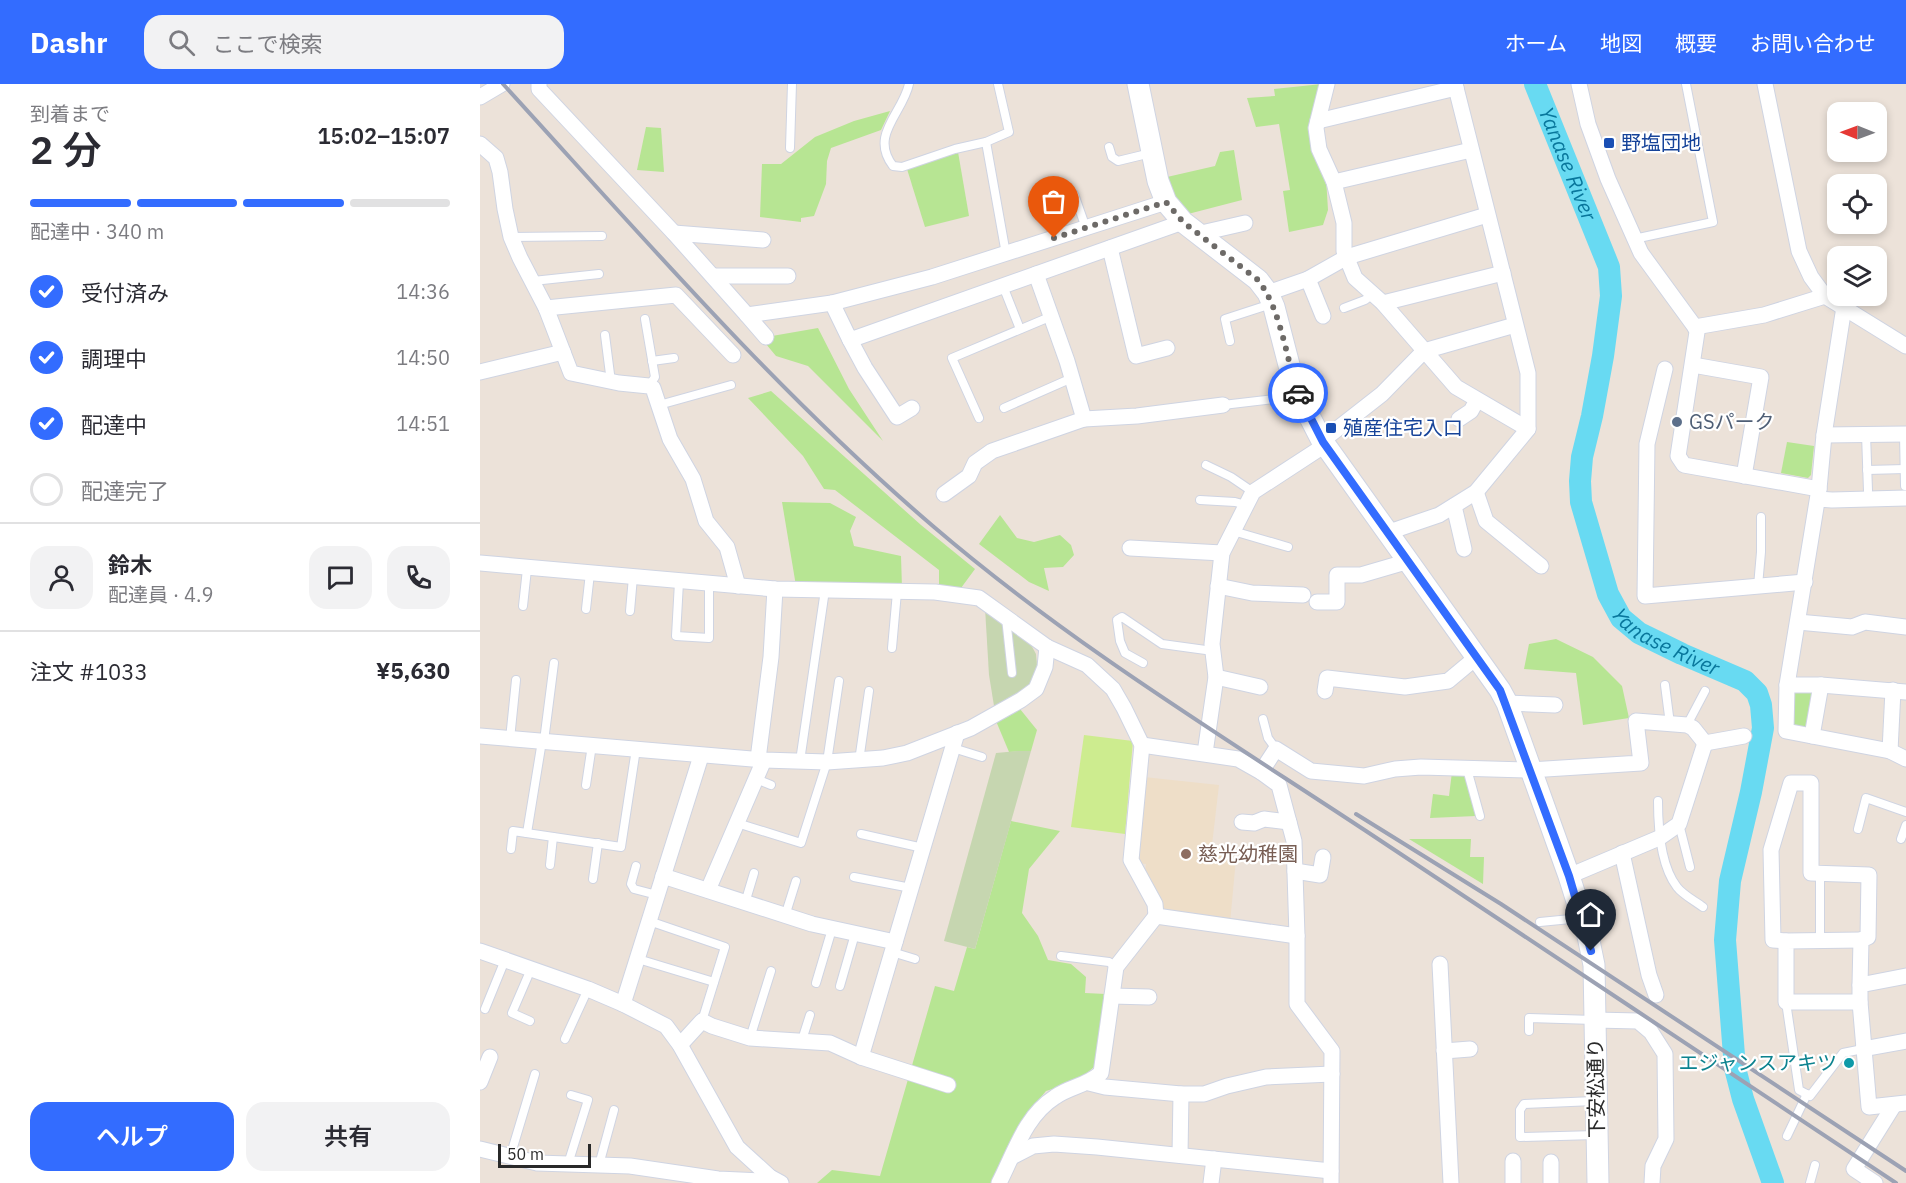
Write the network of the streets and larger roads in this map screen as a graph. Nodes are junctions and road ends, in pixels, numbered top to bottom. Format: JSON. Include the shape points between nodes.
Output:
{"nodes":[{"id":1,"x":539,"y":84,"type":"edge"},
{"id":2,"x":1138,"y":84,"type":"edge"},
{"id":3,"x":1327,"y":84,"type":"edge"},
{"id":4,"x":1579,"y":84,"type":"edge"},
{"id":5,"x":1765,"y":84,"type":"edge"},
{"id":6,"x":498,"y":86,"type":"edge"},
{"id":7,"x":1455,"y":86,"type":"edge"},
{"id":8,"x":480,"y":97,"type":"edge"},
{"id":9,"x":1318,"y":121,"type":"junction"},
{"id":10,"x":480,"y":144,"type":"edge"},
{"id":11,"x":1471,"y":150,"type":"junction"},
{"id":12,"x":1334,"y":182,"type":"junction"},
{"id":13,"x":1166,"y":202,"type":"junction"},
{"id":14,"x":1487,"y":215,"type":"junction"},
{"id":15,"x":1245,"y":223,"type":"dead end"},
{"id":16,"x":1190,"y":228,"type":"junction"},
{"id":17,"x":674,"y":233,"type":"junction"},
{"id":18,"x":763,"y":240,"type":"dead end"},
{"id":19,"x":1110,"y":248,"type":"junction"},
{"id":20,"x":1347,"y":257,"type":"junction"},
{"id":21,"x":1503,"y":273,"type":"junction"},
{"id":22,"x":1036,"y":274,"type":"junction"},
{"id":23,"x":713,"y":276,"type":"junction"},
{"id":24,"x":788,"y":276,"type":"dead end"},
{"id":25,"x":1308,"y":279,"type":"junction"},
{"id":26,"x":1825,"y":296,"type":"junction"},
{"id":27,"x":1270,"y":298,"type":"junction"},
{"id":28,"x":1378,"y":298,"type":"junction"},
{"id":29,"x":832,"y":303,"type":"junction"},
{"id":30,"x":1844,"y":307,"type":"junction"},
{"id":31,"x":546,"y":308,"type":"junction"},
{"id":32,"x":747,"y":315,"type":"junction"},
{"id":33,"x":1323,"y":316,"type":"dead end"},
{"id":34,"x":1515,"y":325,"type":"junction"},
{"id":35,"x":1695,"y":327,"type":"junction"},
{"id":36,"x":766,"y":337,"type":"dead end"},
{"id":37,"x":850,"y":339,"type":"junction"},
{"id":38,"x":1906,"y":341,"type":"edge"},
{"id":39,"x":1167,"y":348,"type":"dead end"},
{"id":40,"x":1424,"y":351,"type":"junction"},
{"id":41,"x":563,"y":352,"type":"junction"},
{"id":42,"x":732,"y":355,"type":"dead end"},
{"id":43,"x":1693,"y":365,"type":"junction"},
{"id":44,"x":1665,"y":369,"type":"dead end"},
{"id":45,"x":480,"y":372,"type":"edge"},
{"id":46,"x":1477,"y":400,"type":"junction"},
{"id":47,"x":1223,"y":405,"type":"road end"},
{"id":48,"x":912,"y":408,"type":"dead end"},
{"id":49,"x":1084,"y":419,"type":"junction"},
{"id":50,"x":1459,"y":419,"type":"dead end"},
{"id":51,"x":1528,"y":429,"type":"junction"},
{"id":52,"x":1905,"y":434,"type":"edge"},
{"id":53,"x":1824,"y":435,"type":"junction"},
{"id":54,"x":1323,"y":442,"type":"junction"},
{"id":55,"x":1744,"y":476,"type":"junction"},
{"id":56,"x":1476,"y":492,"type":"junction"},
{"id":57,"x":1905,"y":492,"type":"edge"},
{"id":58,"x":944,"y":494,"type":"dead end"},
{"id":59,"x":1819,"y":494,"type":"junction"},
{"id":60,"x":1454,"y":506,"type":"junction"},
{"id":61,"x":1389,"y":532,"type":"junction"},
{"id":62,"x":1130,"y":548,"type":"dead end"},
{"id":63,"x":1464,"y":549,"type":"dead end"},
{"id":64,"x":1222,"y":553,"type":"junction"},
{"id":65,"x":1409,"y":561,"type":"junction"},
{"id":66,"x":480,"y":563,"type":"edge"},
{"id":67,"x":1541,"y":566,"type":"dead end"},
{"id":68,"x":1805,"y":582,"type":"junction"},
{"id":69,"x":738,"y":586,"type":"junction"},
{"id":70,"x":1218,"y":586,"type":"junction"},
{"id":71,"x":775,"y":589,"type":"junction"},
{"id":72,"x":1303,"y":595,"type":"dead end"},
{"id":73,"x":1317,"y":602,"type":"dead end"},
{"id":74,"x":1798,"y":622,"type":"junction"},
{"id":75,"x":1906,"y":627,"type":"edge"},
{"id":76,"x":1047,"y":647,"type":"junction"},
{"id":77,"x":1478,"y":656,"type":"junction"},
{"id":78,"x":1216,"y":677,"type":"junction"},
{"id":79,"x":1787,"y":685,"type":"junction"},
{"id":80,"x":1821,"y":685,"type":"junction"},
{"id":81,"x":1260,"y":687,"type":"dead end"},
{"id":82,"x":1325,"y":691,"type":"dead end"},
{"id":83,"x":1900,"y":691,"type":"edge"},
{"id":84,"x":1507,"y":703,"type":"junction"},
{"id":85,"x":1555,"y":705,"type":"dead end"},
{"id":86,"x":480,"y":736,"type":"edge"},
{"id":87,"x":1744,"y":736,"type":"dead end"},
{"id":88,"x":1812,"y":736,"type":"junction"},
{"id":89,"x":955,"y":740,"type":"junction"},
{"id":90,"x":1705,"y":743,"type":"junction"},
{"id":91,"x":1142,"y":745,"type":"junction"},
{"id":92,"x":1890,"y":751,"type":"junction"},
{"id":93,"x":1205,"y":753,"type":"junction"},
{"id":94,"x":701,"y":756,"type":"junction"},
{"id":95,"x":1906,"y":759,"type":"edge"},
{"id":96,"x":761,"y":760,"type":"junction"},
{"id":97,"x":1530,"y":770,"type":"junction"},
{"id":98,"x":1262,"y":771,"type":"junction"},
{"id":99,"x":1242,"y":822,"type":"dead end"},
{"id":100,"x":1289,"y":822,"type":"junction"},
{"id":101,"x":1622,"y":853,"type":"junction"},
{"id":102,"x":1323,"y":857,"type":"dead end"},
{"id":103,"x":1295,"y":871,"type":"junction"},
{"id":104,"x":663,"y":876,"type":"junction"},
{"id":105,"x":1569,"y":876,"type":"junction"},
{"id":106,"x":708,"y":890,"type":"junction"},
{"id":107,"x":1156,"y":916,"type":"junction"},
{"id":108,"x":1297,"y":936,"type":"junction"},
{"id":109,"x":1861,"y":940,"type":"junction"},
{"id":110,"x":1786,"y":941,"type":"junction"},
{"id":111,"x":893,"y":947,"type":"junction"},
{"id":112,"x":480,"y":951,"type":"edge"},
{"id":113,"x":1440,"y":964,"type":"dead end"},
{"id":114,"x":1906,"y":976,"type":"edge"},
{"id":115,"x":1860,"y":985,"type":"junction"},
{"id":116,"x":1656,"y":995,"type":"dead end"},
{"id":117,"x":1112,"y":996,"type":"junction"},
{"id":118,"x":1149,"y":997,"type":"dead end"},
{"id":119,"x":1860,"y":1002,"type":"junction"},
{"id":120,"x":623,"y":1004,"type":"junction"},
{"id":121,"x":1595,"y":1020,"type":"junction"},
{"id":122,"x":1906,"y":1041,"type":"edge"},
{"id":123,"x":680,"y":1045,"type":"junction"},
{"id":124,"x":1470,"y":1049,"type":"dead end"},
{"id":125,"x":1863,"y":1049,"type":"junction"},
{"id":126,"x":1444,"y":1051,"type":"junction"},
{"id":127,"x":861,"y":1057,"type":"junction"},
{"id":128,"x":490,"y":1058,"type":"dead end"},
{"id":129,"x":1332,"y":1074,"type":"junction"},
{"id":130,"x":480,"y":1082,"type":"edge"},
{"id":131,"x":1089,"y":1083,"type":"junction"},
{"id":132,"x":948,"y":1085,"type":"dead end"},
{"id":133,"x":1181,"y":1094,"type":"junction"},
{"id":134,"x":1900,"y":1104,"type":"edge"},
{"id":135,"x":480,"y":1149,"type":"edge"},
{"id":136,"x":1180,"y":1155,"type":"junction"},
{"id":137,"x":1012,"y":1157,"type":"junction"},
{"id":138,"x":1214,"y":1159,"type":"junction"},
{"id":139,"x":1514,"y":1161,"type":"dead end"},
{"id":140,"x":1551,"y":1162,"type":"dead end"},
{"id":141,"x":1331,"y":1177,"type":"edge"},
{"id":142,"x":776,"y":1180,"type":"edge"},
{"id":143,"x":999,"y":1183,"type":"edge"},
{"id":144,"x":1211,"y":1183,"type":"edge"},
{"id":145,"x":1451,"y":1183,"type":"edge"},
{"id":146,"x":1513,"y":1183,"type":"edge"},
{"id":147,"x":1551,"y":1183,"type":"edge"},
{"id":148,"x":1598,"y":1183,"type":"edge"},
{"id":149,"x":1652,"y":1183,"type":"edge"},
{"id":150,"x":1875,"y":1183,"type":"edge"}],
"edges":[{"from":1,"to":17,"type":"street","via":[[539,89]]},
{"from":2,"to":13,"type":"street"},
{"from":3,"to":9,"type":"street"},
{"from":4,"to":35,"type":"street","via":[[1588,124],[1634,239]]},
{"from":5,"to":26,"type":"street","via":[[1799,251]]},
{"from":6,"to":8,"type":"street"},
{"from":7,"to":9,"type":"street"},
{"from":7,"to":11,"type":"street"},
{"from":9,"to":12,"type":"street","via":[[1319,149]]},
{"from":10,"to":31,"type":"street","via":[[496,158],[511,237]]},
{"from":11,"to":12,"type":"street"},
{"from":11,"to":14,"type":"street"},
{"from":12,"to":20,"type":"street"},
{"from":13,"to":16,"type":"street"},
{"from":13,"to":29,"type":"street","via":[[932,277]]},
{"from":14,"to":20,"type":"street"},
{"from":14,"to":21,"type":"street"},
{"from":15,"to":16,"type":"street"},
{"from":16,"to":19,"type":"street"},
{"from":16,"to":27,"type":"street","via":[[1258,280]]},
{"from":17,"to":18,"type":"street"},
{"from":17,"to":23,"type":"street"},
{"from":19,"to":22,"type":"street"},
{"from":19,"to":39,"type":"street","via":[[1136,356]]},
{"from":20,"to":25,"type":"street"},
{"from":20,"to":28,"type":"street","via":[[1355,278]]},
{"from":21,"to":28,"type":"street"},
{"from":21,"to":34,"type":"street"},
{"from":22,"to":37,"type":"street"},
{"from":22,"to":49,"type":"street"},
{"from":23,"to":24,"type":"street"},
{"from":23,"to":32,"type":"street"},
{"from":25,"to":27,"type":"street"},
{"from":25,"to":33,"type":"street"},
{"from":26,"to":30,"type":"street"},
{"from":26,"to":35,"type":"street","via":[[1764,315]]},
{"from":27,"to":54,"type":"street","via":[[1299,396]]},
{"from":28,"to":40,"type":"street"},
{"from":29,"to":32,"type":"street"},
{"from":29,"to":37,"type":"street"},
{"from":30,"to":38,"type":"street"},
{"from":30,"to":53,"type":"street"},
{"from":31,"to":41,"type":"street"},
{"from":31,"to":42,"type":"street","via":[[676,295]]},
{"from":32,"to":36,"type":"street"},
{"from":34,"to":40,"type":"street"},
{"from":34,"to":51,"type":"street","via":[[1528,373]]},
{"from":35,"to":43,"type":"street"},
{"from":37,"to":48,"type":"street","via":[[897,417]]},
{"from":40,"to":46,"type":"street","via":[[1456,387]]},
{"from":40,"to":54,"type":"street","via":[[1382,394]]},
{"from":41,"to":45,"type":"street"},
{"from":41,"to":69,"type":"street","via":[[571,373],[653,388],[670,439],[693,479],[706,521],[727,547]]},
{"from":43,"to":55,"type":"street","via":[[1678,456],[1684,465]]},
{"from":43,"to":55,"type":"street","via":[[1761,377]]},
{"from":44,"to":68,"type":"street","via":[[1647,444],[1645,596]]},
{"from":46,"to":50,"type":"street","via":[[1471,411]]},
{"from":46,"to":51,"type":"street"},
{"from":47,"to":49,"type":"street"},
{"from":49,"to":58,"type":"street","via":[[992,451],[975,463],[969,476]]},
{"from":51,"to":56,"type":"street"},
{"from":52,"to":53,"type":"street"},
{"from":53,"to":59,"type":"street"},
{"from":54,"to":61,"type":"street"},
{"from":54,"to":64,"type":"street","via":[[1319,449],[1250,498]]},
{"from":55,"to":59,"type":"street"},
{"from":56,"to":60,"type":"street"},
{"from":56,"to":67,"type":"street","via":[[1486,521]]},
{"from":57,"to":59,"type":"street"},
{"from":59,"to":68,"type":"street"},
{"from":60,"to":61,"type":"street"},
{"from":60,"to":63,"type":"street"},
{"from":61,"to":65,"type":"street"},
{"from":62,"to":64,"type":"street"},
{"from":64,"to":70,"type":"street"},
{"from":65,"to":73,"type":"street","via":[[1361,575],[1337,575],[1337,602]]},
{"from":65,"to":77,"type":"street"},
{"from":66,"to":69,"type":"street"},
{"from":68,"to":74,"type":"street"},
{"from":69,"to":71,"type":"street"},
{"from":70,"to":72,"type":"street","via":[[1252,593]]},
{"from":70,"to":78,"type":"street","via":[[1213,651]]},
{"from":71,"to":76,"type":"street","via":[[935,592],[979,598]]},
{"from":71,"to":96,"type":"street"},
{"from":74,"to":75,"type":"street","via":[[1852,627],[1865,622]]},
{"from":74,"to":79,"type":"street"},
{"from":76,"to":89,"type":"street","via":[[1045,667],[1036,689]]},
{"from":76,"to":91,"type":"street","via":[[1087,665],[1113,689]]},
{"from":77,"to":82,"type":"street","via":[[1448,681],[1405,687],[1327,678]]},
{"from":77,"to":84,"type":"street"},
{"from":78,"to":81,"type":"street"},
{"from":78,"to":93,"type":"street"},
{"from":79,"to":80,"type":"street"},
{"from":79,"to":88,"type":"street","via":[[1786,731]]},
{"from":80,"to":83,"type":"street"},
{"from":80,"to":88,"type":"street"},
{"from":83,"to":92,"type":"street"},
{"from":84,"to":85,"type":"street"},
{"from":84,"to":97,"type":"street"},
{"from":86,"to":94,"type":"street"},
{"from":87,"to":90,"type":"street"},
{"from":88,"to":92,"type":"street"},
{"from":89,"to":96,"type":"street","via":[[859,761]]},
{"from":89,"to":111,"type":"street"},
{"from":90,"to":97,"type":"street","via":[[1687,725],[1636,721],[1641,762]]},
{"from":90,"to":101,"type":"street","via":[[1678,824],[1659,838]]},
{"from":91,"to":93,"type":"street"},
{"from":91,"to":107,"type":"street","via":[[1131,860],[1155,904]]},
{"from":92,"to":95,"type":"street"},
{"from":93,"to":98,"type":"street","via":[[1238,759]]},
{"from":94,"to":96,"type":"street"},
{"from":94,"to":104,"type":"street"},
{"from":96,"to":106,"type":"street"},
{"from":97,"to":98,"type":"street","via":[[1404,769],[1364,776],[1311,771],[1276,749]]},
{"from":97,"to":105,"type":"street"},
{"from":98,"to":100,"type":"street","via":[[1279,785]]},
{"from":99,"to":100,"type":"street"},
{"from":100,"to":103,"type":"street"},
{"from":101,"to":105,"type":"street"},
{"from":101,"to":116,"type":"street"},
{"from":102,"to":103,"type":"street","via":[[1320,875]]},
{"from":103,"to":108,"type":"street"},
{"from":104,"to":106,"type":"street"},
{"from":104,"to":120,"type":"street"},
{"from":105,"to":121,"type":"street","name":"下安松通り","via":[[1594,965]]},
{"from":106,"to":111,"type":"street"},
{"from":107,"to":108,"type":"street"},
{"from":107,"to":117,"type":"street","via":[[1116,967]]},
{"from":108,"to":129,"type":"street","via":[[1297,1004],[1332,1051]]},
{"from":109,"to":110,"type":"street"},
{"from":109,"to":110,"type":"street","via":[[1868,937],[1869,874],[1811,873],[1811,783],[1791,783],[1771,850],[1773,940]]},
{"from":109,"to":115,"type":"street"},
{"from":110,"to":119,"type":"street","via":[[1786,1002]]},
{"from":111,"to":127,"type":"street"},
{"from":112,"to":120,"type":"street"},
{"from":113,"to":126,"type":"street"},
{"from":114,"to":115,"type":"street"},
{"from":115,"to":119,"type":"street"},
{"from":117,"to":118,"type":"street"},
{"from":117,"to":131,"type":"street","via":[[1101,1073]]},
{"from":119,"to":125,"type":"street"},
{"from":120,"to":123,"type":"street","via":[[666,1026]]},
{"from":121,"to":148,"type":"street","name":"下安松通り"},
{"from":121,"to":149,"type":"street","via":[[1638,1021],[1651,1032],[1665,1054],[1666,1139],[1653,1166]]},
{"from":122,"to":125,"type":"street"},
{"from":123,"to":127,"type":"street","via":[[702,1020],[750,1038],[830,1043]]},
{"from":123,"to":142,"type":"street","via":[[737,1147]]},
{"from":124,"to":126,"type":"street"},
{"from":125,"to":134,"type":"street","via":[[1869,1107]]},
{"from":126,"to":145,"type":"street"},
{"from":127,"to":132,"type":"street"},
{"from":128,"to":130,"type":"street"},
{"from":129,"to":133,"type":"street","via":[[1266,1077],[1204,1094]]},
{"from":129,"to":141,"type":"street"},
{"from":131,"to":133,"type":"street"},
{"from":131,"to":137,"type":"street","via":[[1058,1095],[1031,1117]]},
{"from":133,"to":136,"type":"street"},
{"from":134,"to":150,"type":"street","via":[[1854,1169]]},
{"from":135,"to":142,"type":"street","via":[[537,1164],[630,1166],[718,1179]]},
{"from":136,"to":137,"type":"street","via":[[1054,1144],[1033,1146]]},
{"from":136,"to":138,"type":"street"},
{"from":137,"to":143,"type":"street"},
{"from":138,"to":141,"type":"street"},
{"from":138,"to":144,"type":"street"},
{"from":139,"to":146,"type":"street"},
{"from":140,"to":147,"type":"street"}]}
